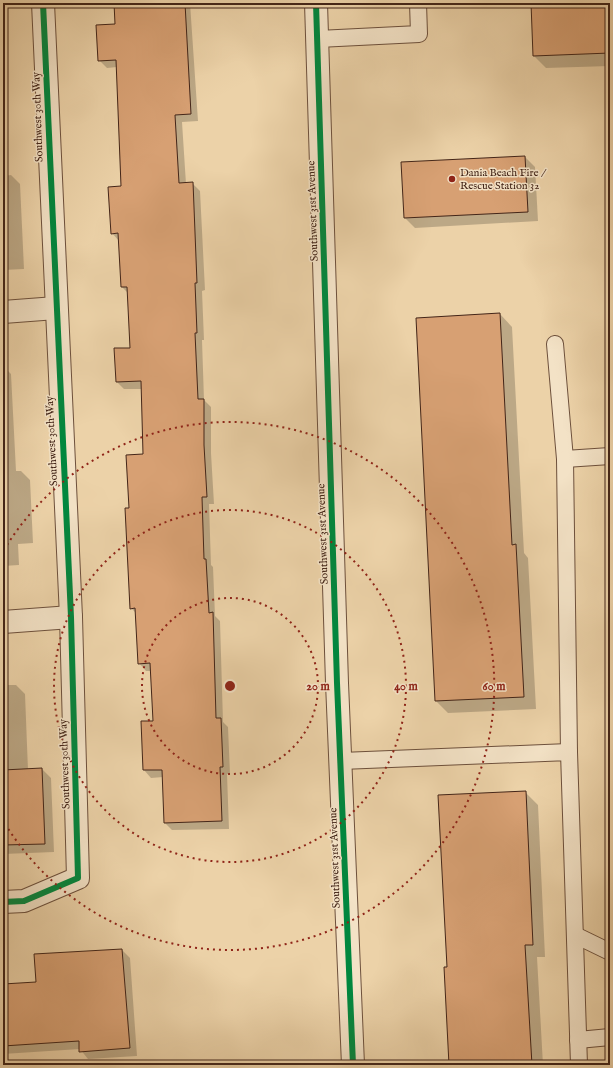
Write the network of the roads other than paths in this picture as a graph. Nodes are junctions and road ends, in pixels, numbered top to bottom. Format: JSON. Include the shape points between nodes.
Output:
{"nodes":[{"id":1,"x":43,"y":3,"type":"edge"},
{"id":2,"x":316,"y":3,"type":"edge"},
{"id":3,"x":418,"y":3,"type":"edge"},
{"id":4,"x":318,"y":39,"type":"junction"},
{"id":5,"x":56,"y":308,"type":"junction"},
{"id":6,"x":3,"y":312,"type":"edge"},
{"id":7,"x":555,"y":344,"type":"dead end"},
{"id":8,"x":610,"y":456,"type":"edge"},
{"id":9,"x":565,"y":459,"type":"junction"},
{"id":10,"x":71,"y":617,"type":"junction"},
{"id":11,"x":3,"y":622,"type":"edge"},
{"id":12,"x":569,"y":752,"type":"junction"},
{"id":13,"x":341,"y":761,"type":"junction"},
{"id":14,"x":3,"y":902,"type":"edge"},
{"id":15,"x":575,"y":935,"type":"junction"},
{"id":16,"x":610,"y":952,"type":"edge"},
{"id":17,"x":610,"y":1037,"type":"edge"},
{"id":18,"x":578,"y":1040,"type":"junction"},
{"id":19,"x":353,"y":1065,"type":"edge"},
{"id":20,"x":579,"y":1065,"type":"edge"}],
"edges":[{"from":1,"to":5,"type":"street","name":"Southwest 30th Way"},
{"from":2,"to":4,"type":"street","name":"Southwest 31st Avenue"},
{"from":3,"to":4,"type":"lane","via":[[419,34]]},
{"from":4,"to":13,"type":"street","name":"Southwest 31st Avenue"},
{"from":5,"to":6,"type":"street"},
{"from":5,"to":10,"type":"street","name":"Southwest 30th Way"},
{"from":7,"to":9,"type":"lane"},
{"from":8,"to":9,"type":"lane"},
{"from":9,"to":12,"type":"lane"},
{"from":10,"to":11,"type":"street"},
{"from":10,"to":14,"type":"street","name":"Southwest 30th Way","via":[[78,878],[24,901]]},
{"from":12,"to":13,"type":"lane"},
{"from":12,"to":15,"type":"lane"},
{"from":13,"to":19,"type":"street","name":"Southwest 31st Avenue"},
{"from":15,"to":16,"type":"lane"},
{"from":15,"to":18,"type":"lane"},
{"from":17,"to":18,"type":"lane"},
{"from":18,"to":20,"type":"lane"}]}
